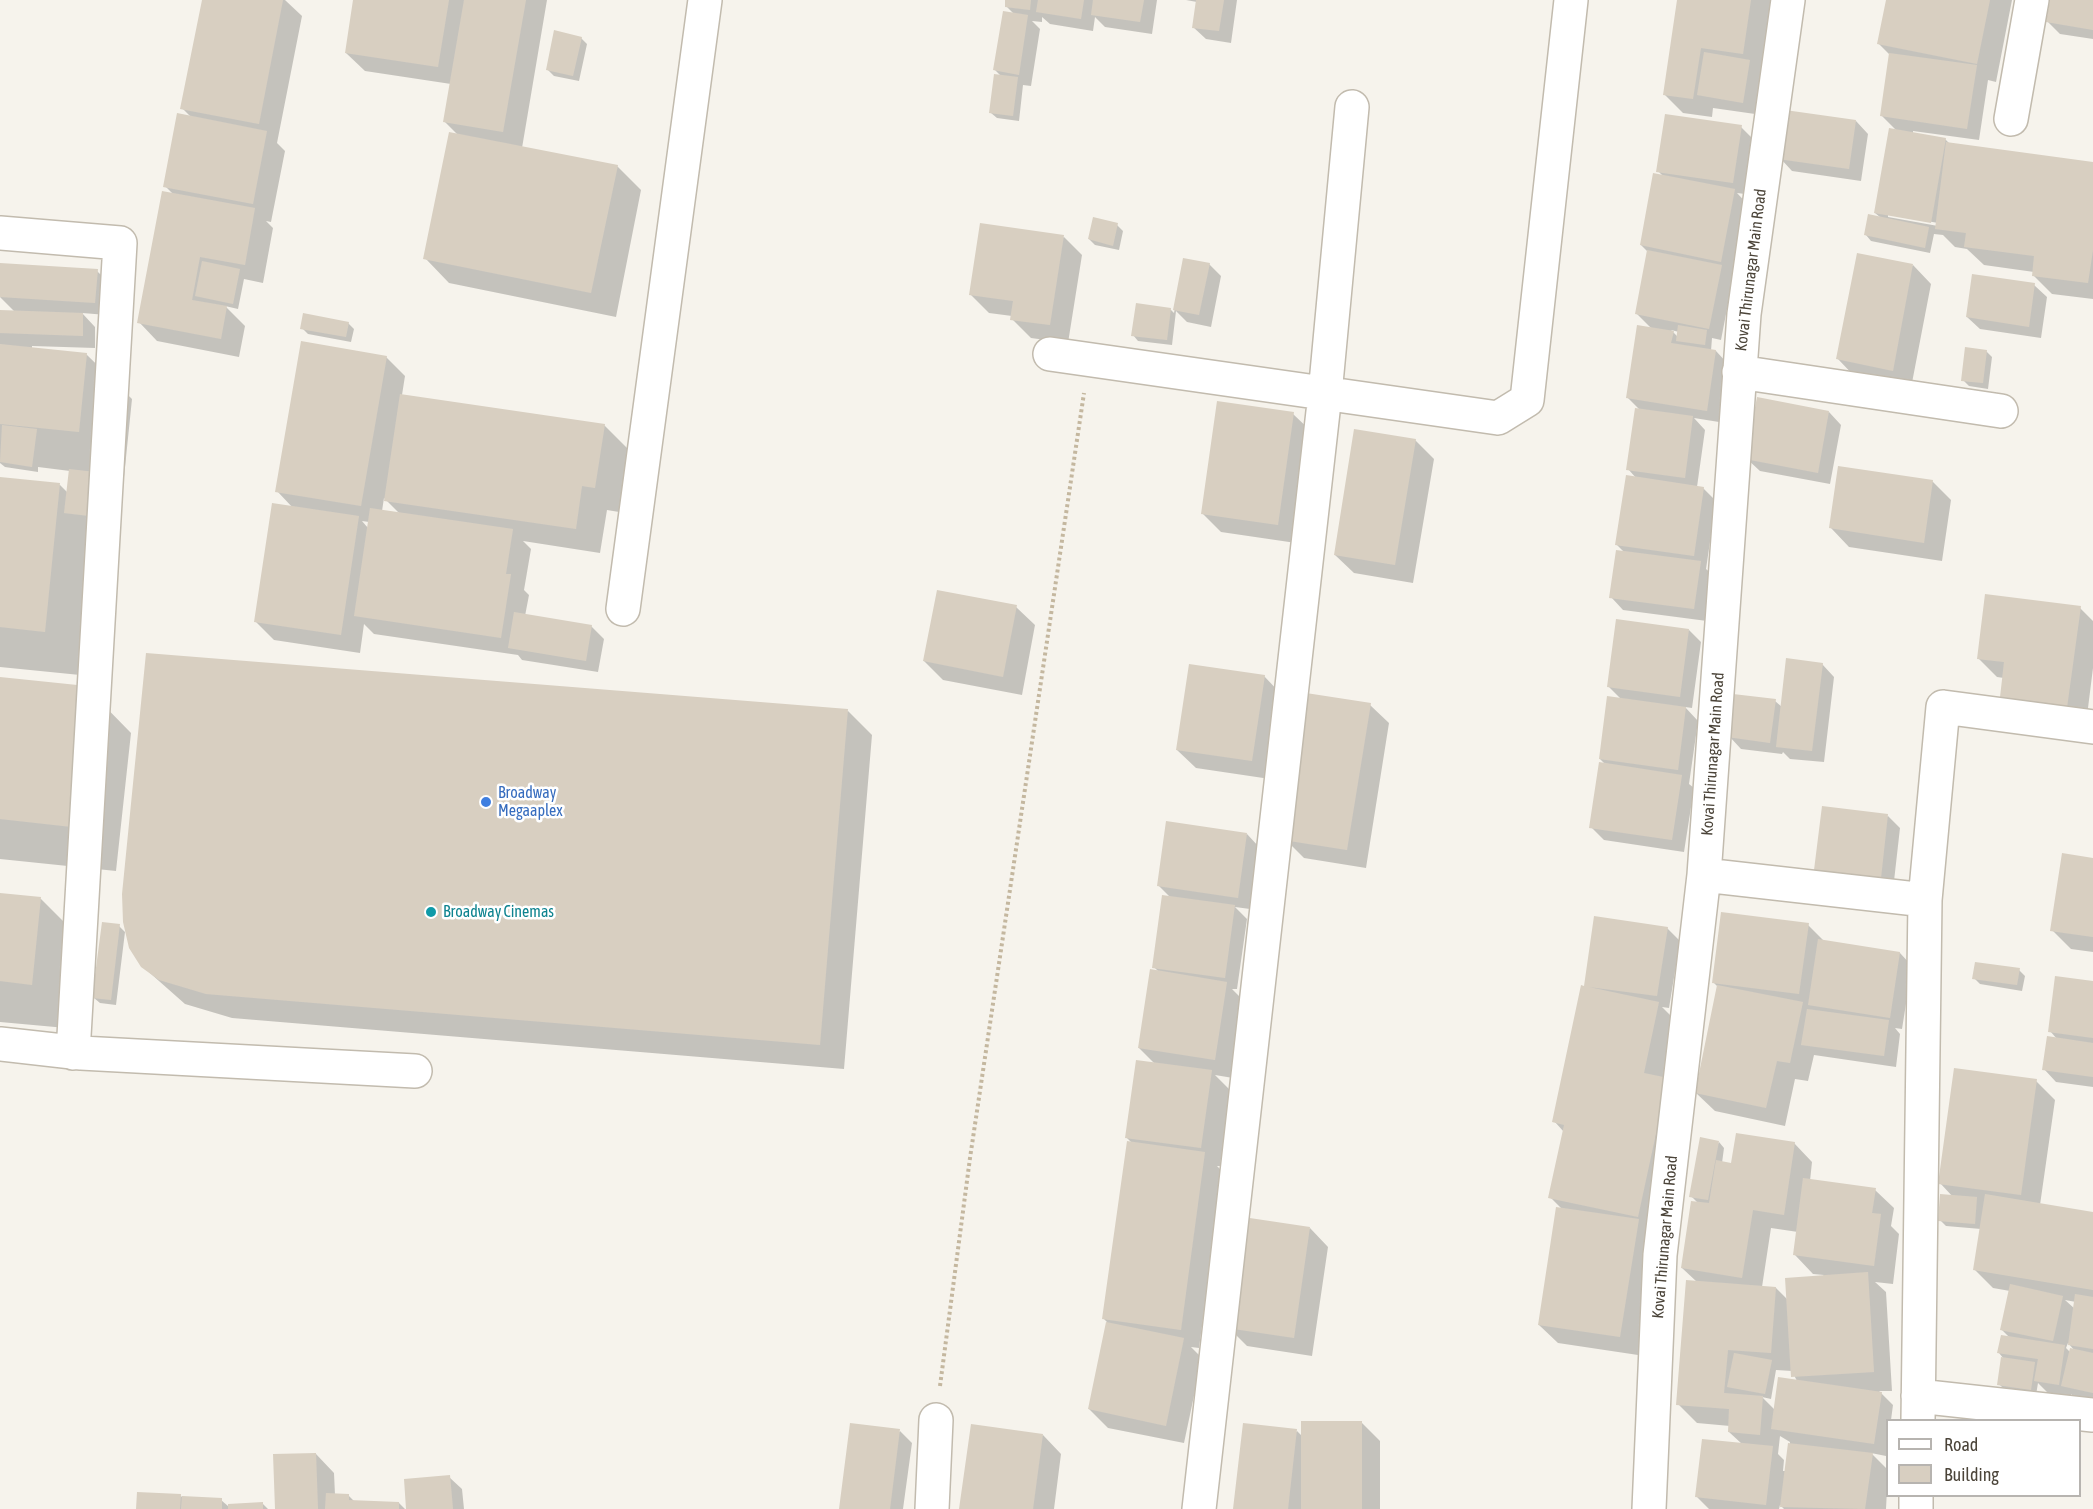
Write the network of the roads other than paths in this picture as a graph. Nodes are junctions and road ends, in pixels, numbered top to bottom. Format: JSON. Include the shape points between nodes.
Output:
{"nodes":[{"id":1,"x":705,"y":0,"type":"edge"},
{"id":2,"x":1570,"y":0,"type":"edge"},
{"id":3,"x":1788,"y":0,"type":"edge"},
{"id":4,"x":2032,"y":0,"type":"edge"},
{"id":5,"x":1352,"y":107,"type":"dead end"},
{"id":6,"x":2011,"y":119,"type":"dead end"},
{"id":7,"x":0,"y":233,"type":"edge"},
{"id":8,"x":1050,"y":354,"type":"dead end"},
{"id":9,"x":1739,"y":372,"type":"junction"},
{"id":10,"x":1326,"y":393,"type":"junction"},
{"id":11,"x":2001,"y":411,"type":"dead end"},
{"id":12,"x":623,"y":609,"type":"dead end"},
{"id":13,"x":2093,"y":727,"type":"edge"},
{"id":14,"x":1704,"y":875,"type":"junction"},
{"id":15,"x":1925,"y":900,"type":"junction"},
{"id":16,"x":0,"y":1044,"type":"edge"},
{"id":17,"x":73,"y":1053,"type":"junction"},
{"id":18,"x":415,"y":1071,"type":"dead end"},
{"id":19,"x":1918,"y":1408,"type":"edge"},
{"id":20,"x":2093,"y":1415,"type":"edge"},
{"id":21,"x":936,"y":1420,"type":"road end"},
{"id":22,"x":932,"y":1509,"type":"edge"},
{"id":23,"x":1198,"y":1509,"type":"edge"},
{"id":24,"x":1649,"y":1509,"type":"edge"}],
"edges":[{"from":1,"to":12,"type":"street"},
{"from":2,"to":10,"type":"street","via":[[1527,400],[1498,418]]},
{"from":3,"to":9,"type":"street","name":"Kovai Thirunagar Main Road"},
{"from":4,"to":6,"type":"street"},
{"from":5,"to":10,"type":"street"},
{"from":7,"to":17,"type":"street","via":[[120,243]]},
{"from":8,"to":10,"type":"street"},
{"from":9,"to":11,"type":"street"},
{"from":9,"to":14,"type":"street","name":"Kovai Thirunagar Main Road"},
{"from":10,"to":23,"type":"street"},
{"from":13,"to":15,"type":"street","via":[[1943,707]]},
{"from":14,"to":15,"type":"street"},
{"from":14,"to":24,"type":"street","name":"Kovai Thirunagar Main Road","via":[[1660,1255]]},
{"from":15,"to":19,"type":"street"},
{"from":16,"to":17,"type":"street"},
{"from":17,"to":18,"type":"street"},
{"from":19,"to":20,"type":"street"},
{"from":21,"to":22,"type":"street"}]}
